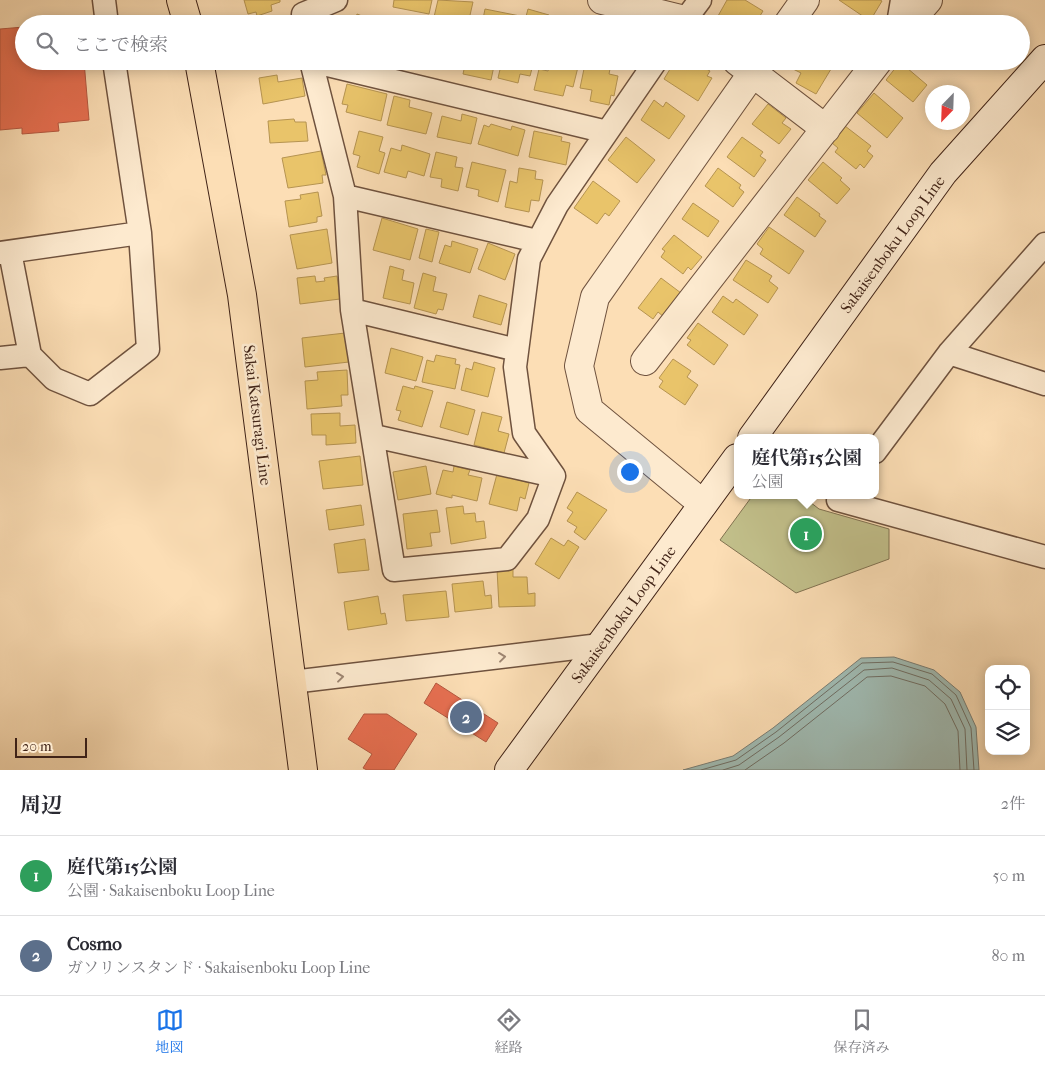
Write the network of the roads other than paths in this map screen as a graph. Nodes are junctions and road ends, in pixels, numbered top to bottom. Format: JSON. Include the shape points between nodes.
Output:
{"nodes":[{"id":1,"x":104,"y":0,"type":"edge"},
{"id":2,"x":181,"y":0,"type":"edge"},
{"id":3,"x":336,"y":0,"type":"edge"},
{"id":4,"x":602,"y":0,"type":"edge"},
{"id":5,"x":805,"y":0,"type":"edge"},
{"id":6,"x":902,"y":0,"type":"edge"},
{"id":7,"x":928,"y":0,"type":"edge"},
{"id":8,"x":106,"y":15,"type":"edge"},
{"id":9,"x":185,"y":15,"type":"edge"},
{"id":10,"x":303,"y":15,"type":"edge"},
{"id":11,"x":679,"y":15,"type":"edge"},
{"id":12,"x":794,"y":15,"type":"edge"},
{"id":13,"x":900,"y":15,"type":"edge"},
{"id":14,"x":915,"y":15,"type":"edge"},
{"id":15,"x":1045,"y":59,"type":"edge"},
{"id":16,"x":115,"y":70,"type":"edge"},
{"id":17,"x":201,"y":70,"type":"edge"},
{"id":18,"x":313,"y":70,"type":"edge"},
{"id":19,"x":349,"y":70,"type":"edge"},
{"id":20,"x":650,"y":70,"type":"edge"},
{"id":21,"x":747,"y":70,"type":"edge"},
{"id":22,"x":756,"y":70,"type":"edge"},
{"id":23,"x":871,"y":70,"type":"edge"},
{"id":24,"x":826,"y":128,"type":"junction"},
{"id":25,"x":607,"y":132,"type":"junction"},
{"id":26,"x":345,"y":196,"type":"junction"},
{"id":27,"x":140,"y":233,"type":"junction"},
{"id":28,"x":537,"y":241,"type":"junction"},
{"id":29,"x":1045,"y":244,"type":"edge"},
{"id":30,"x":5,"y":252,"type":"edge"},
{"id":31,"x":352,"y":310,"type":"junction"},
{"id":32,"x":517,"y":350,"type":"junction"},
{"id":33,"x":949,"y":353,"type":"junction"},
{"id":34,"x":30,"y":355,"type":"junction"},
{"id":35,"x":0,"y":358,"type":"edge"},
{"id":36,"x":645,"y":361,"type":"dead end"},
{"id":37,"x":1045,"y":384,"type":"edge"},
{"id":38,"x":755,"y":434,"type":"edge"},
{"id":39,"x":374,"y":436,"type":"junction"},
{"id":40,"x":879,"y":447,"type":"edge"},
{"id":41,"x":734,"y":462,"type":"edge"},
{"id":42,"x":554,"y":476,"type":"junction"},
{"id":43,"x":839,"y":499,"type":"edge"},
{"id":44,"x":703,"y":504,"type":"junction"},
{"id":45,"x":1045,"y":557,"type":"edge"},
{"id":46,"x":600,"y":645,"type":"junction"},
{"id":47,"x":292,"y":682,"type":"junction"},
{"id":48,"x":303,"y":770,"type":"edge"},
{"id":49,"x":509,"y":770,"type":"edge"}],
"edges":[{"from":1,"to":8,"type":"street"},
{"from":2,"to":9,"type":"main road"},
{"from":3,"to":10,"type":"street"},
{"from":4,"to":11,"type":"street"},
{"from":5,"to":12,"type":"street"},
{"from":6,"to":13,"type":"street"},
{"from":7,"to":14,"type":"street"},
{"from":15,"to":38,"type":"street","name":"Sakaisenboku Loop Line","via":[[943,173]]},
{"from":16,"to":27,"type":"street"},
{"from":17,"to":47,"type":"main road","name":"Sakai Katsuragi Line","via":[[242,295]]},
{"from":18,"to":26,"type":"street"},
{"from":19,"to":25,"type":"street"},
{"from":20,"to":25,"type":"street"},
{"from":21,"to":44,"type":"street","via":[[595,296],[579,366],[589,410]]},
{"from":22,"to":24,"type":"street"},
{"from":23,"to":24,"type":"street"},
{"from":24,"to":36,"type":"street"},
{"from":25,"to":28,"type":"street","via":[[557,205]]},
{"from":26,"to":28,"type":"street"},
{"from":26,"to":31,"type":"street"},
{"from":27,"to":30,"type":"street"},
{"from":27,"to":34,"type":"street","via":[[148,349],[90,394],[54,380]]},
{"from":28,"to":32,"type":"street","via":[[529,259]]},
{"from":29,"to":33,"type":"street"},
{"from":30,"to":34,"type":"street"},
{"from":31,"to":32,"type":"street"},
{"from":31,"to":39,"type":"street"},
{"from":32,"to":42,"type":"street","via":[[524,433]]},
{"from":33,"to":37,"type":"street"},
{"from":33,"to":40,"type":"street"},
{"from":34,"to":35,"type":"street"},
{"from":39,"to":42,"type":"street"},
{"from":39,"to":42,"type":"street","via":[[394,570],[507,559],[538,519]]},
{"from":41,"to":44,"type":"street","name":"Sakaisenboku Loop Line"},
{"from":43,"to":45,"type":"street"},
{"from":44,"to":46,"type":"street","name":"Sakaisenboku Loop Line"},
{"from":47,"to":46,"type":"street","one_way":true},
{"from":46,"to":49,"type":"street","name":"Sakaisenboku Loop Line"},
{"from":47,"to":48,"type":"main road","name":"Sakai Katsuragi Line"}]}
